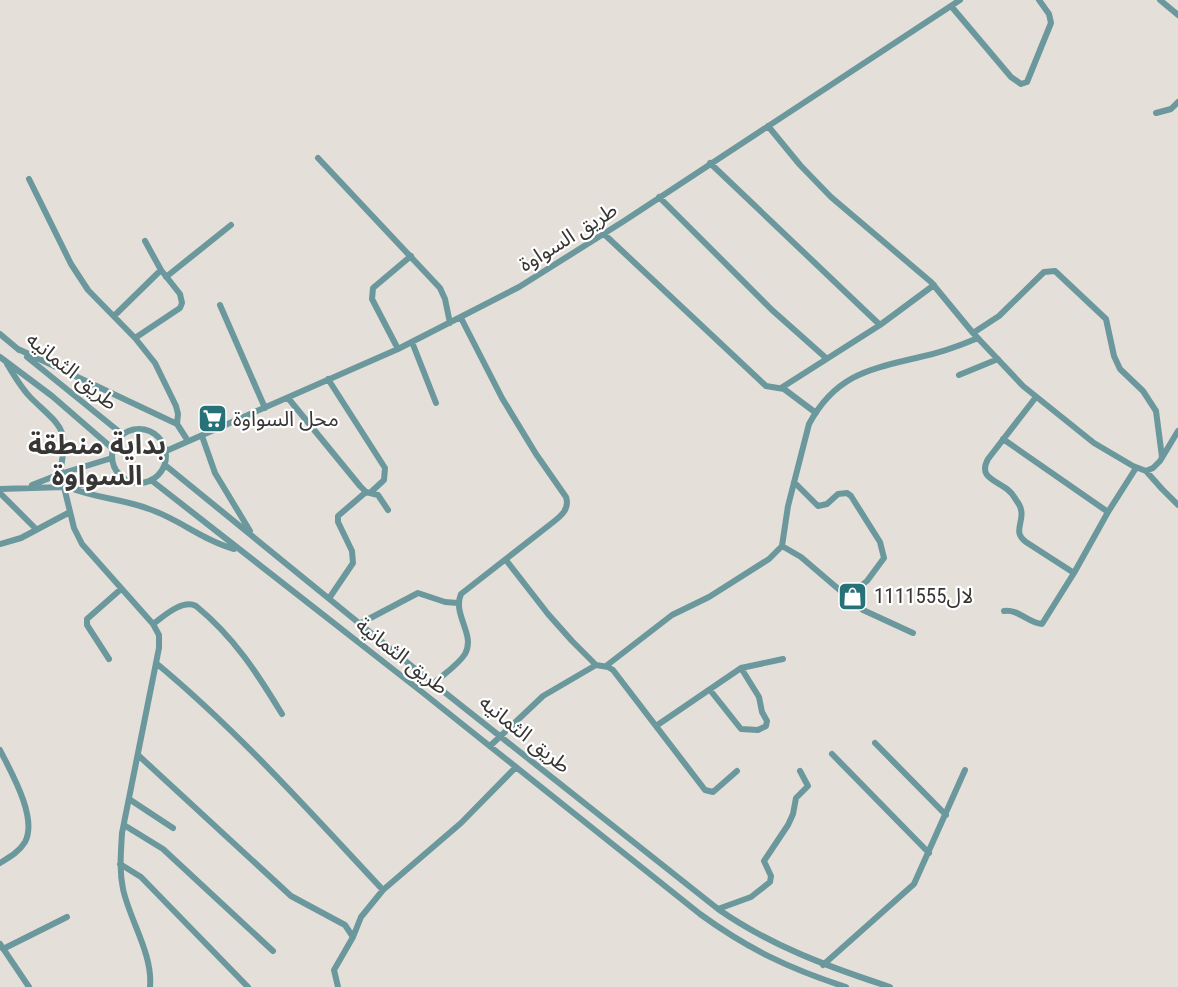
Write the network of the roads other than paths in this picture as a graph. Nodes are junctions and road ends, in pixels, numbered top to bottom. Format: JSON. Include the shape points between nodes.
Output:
{"nodes":[{"id":1,"x":960,"y":0,"type":"edge"},
{"id":2,"x":1039,"y":0,"type":"edge"},
{"id":3,"x":1160,"y":0,"type":"edge"},
{"id":4,"x":951,"y":6,"type":"junction"},
{"id":5,"x":1178,"y":15,"type":"edge"},
{"id":6,"x":1178,"y":102,"type":"edge"},
{"id":7,"x":1156,"y":113,"type":"dead end"},
{"id":8,"x":768,"y":126,"type":"junction"},
{"id":9,"x":318,"y":158,"type":"dead end"},
{"id":10,"x":710,"y":163,"type":"junction"},
{"id":11,"x":29,"y":179,"type":"dead end"},
{"id":12,"x":659,"y":197,"type":"junction"},
{"id":13,"x":231,"y":225,"type":"dead end"},
{"id":14,"x":604,"y":234,"type":"junction"},
{"id":15,"x":145,"y":241,"type":"dead end"},
{"id":16,"x":411,"y":256,"type":"junction"},
{"id":17,"x":161,"y":270,"type":"junction"},
{"id":18,"x":166,"y":277,"type":"junction"},
{"id":19,"x":934,"y":285,"type":"junction"},
{"id":20,"x":220,"y":305,"type":"dead end"},
{"id":21,"x":114,"y":316,"type":"junction"},
{"id":22,"x":462,"y":318,"type":"junction"},
{"id":23,"x":450,"y":323,"type":"junction"},
{"id":24,"x":880,"y":325,"type":"junction"},
{"id":25,"x":0,"y":334,"type":"edge"},
{"id":26,"x":976,"y":335,"type":"junction"},
{"id":27,"x":135,"y":338,"type":"junction"},
{"id":28,"x":412,"y":342,"type":"junction"},
{"id":29,"x":18,"y":349,"type":"junction"},
{"id":30,"x":398,"y":350,"type":"junction"},
{"id":31,"x":2,"y":358,"type":"edge"},
{"id":32,"x":826,"y":358,"type":"junction"},
{"id":33,"x":998,"y":359,"type":"junction"},
{"id":34,"x":959,"y":375,"type":"dead end"},
{"id":35,"x":328,"y":379,"type":"junction"},
{"id":36,"x":780,"y":388,"type":"junction"},
{"id":37,"x":1036,"y":396,"type":"junction"},
{"id":38,"x":288,"y":398,"type":"junction"},
{"id":39,"x":436,"y":403,"type":"dead end"},
{"id":40,"x":265,"y":408,"type":"junction"},
{"id":41,"x":816,"y":413,"type":"junction"},
{"id":42,"x":177,"y":424,"type":"junction"},
{"id":43,"x":1178,"y":430,"type":"edge"},
{"id":44,"x":122,"y":434,"type":"junction"},
{"id":45,"x":202,"y":436,"type":"junction"},
{"id":46,"x":1003,"y":439,"type":"junction"},
{"id":47,"x":188,"y":441,"type":"junction"},
{"id":48,"x":112,"y":448,"type":"junction"},
{"id":49,"x":166,"y":451,"type":"junction"},
{"id":50,"x":1162,"y":457,"type":"junction"},
{"id":51,"x":111,"y":458,"type":"junction"},
{"id":52,"x":165,"y":465,"type":"junction"},
{"id":53,"x":1136,"y":468,"type":"junction"},
{"id":54,"x":1146,"y":471,"type":"junction"},
{"id":55,"x":60,"y":474,"type":"junction"},
{"id":56,"x":121,"y":477,"type":"junction"},
{"id":57,"x":151,"y":480,"type":"junction"},
{"id":58,"x":794,"y":482,"type":"junction"},
{"id":59,"x":28,"y":487,"type":"junction"},
{"id":60,"x":66,"y":487,"type":"junction"},
{"id":61,"x":0,"y":491,"type":"edge"},
{"id":62,"x":368,"y":493,"type":"junction"},
{"id":63,"x":1178,"y":505,"type":"edge"},
{"id":64,"x":388,"y":510,"type":"dead end"},
{"id":65,"x":70,"y":512,"type":"junction"},
{"id":66,"x":1108,"y":512,"type":"junction"},
{"id":67,"x":36,"y":529,"type":"junction"},
{"id":68,"x":254,"y":537,"type":"junction"},
{"id":69,"x":0,"y":544,"type":"edge"},
{"id":70,"x":782,"y":546,"type":"junction"},
{"id":71,"x":240,"y":551,"type":"junction"},
{"id":72,"x":506,"y":560,"type":"junction"},
{"id":73,"x":1074,"y":573,"type":"junction"},
{"id":74,"x":121,"y":589,"type":"junction"},
{"id":75,"x":848,"y":596,"type":"junction"},
{"id":76,"x":330,"y":597,"type":"junction"},
{"id":77,"x":458,"y":603,"type":"junction"},
{"id":78,"x":1004,"y":611,"type":"dead end"},
{"id":79,"x":361,"y":623,"type":"junction"},
{"id":80,"x":153,"y":624,"type":"junction"},
{"id":81,"x":913,"y":633,"type":"dead end"},
{"id":82,"x":109,"y":659,"type":"dead end"},
{"id":83,"x":783,"y":659,"type":"dead end"},
{"id":84,"x":156,"y":663,"type":"junction"},
{"id":85,"x":596,"y":665,"type":"junction"},
{"id":86,"x":606,"y":666,"type":"junction"},
{"id":87,"x":741,"y":668,"type":"junction"},
{"id":88,"x":434,"y":683,"type":"junction"},
{"id":89,"x":710,"y":690,"type":"junction"},
{"id":90,"x":282,"y":714,"type":"dead end"},
{"id":91,"x":656,"y":726,"type":"junction"},
{"id":92,"x":501,"y":736,"type":"junction"},
{"id":93,"x":875,"y":743,"type":"dead end"},
{"id":94,"x":490,"y":746,"type":"junction"},
{"id":95,"x":0,"y":750,"type":"edge"},
{"id":96,"x":832,"y":754,"type":"dead end"},
{"id":97,"x":138,"y":755,"type":"junction"},
{"id":98,"x":516,"y":767,"type":"junction"},
{"id":99,"x":965,"y":770,"type":"dead end"},
{"id":100,"x":737,"y":771,"type":"dead end"},
{"id":101,"x":800,"y":771,"type":"dead end"},
{"id":102,"x":129,"y":799,"type":"junction"},
{"id":103,"x":946,"y":815,"type":"junction"},
{"id":104,"x":124,"y":825,"type":"junction"},
{"id":105,"x":172,"y":828,"type":"dead end"},
{"id":106,"x":929,"y":853,"type":"junction"},
{"id":107,"x":0,"y":862,"type":"edge"},
{"id":108,"x":120,"y":864,"type":"junction"},
{"id":109,"x":383,"y":890,"type":"junction"},
{"id":110,"x":718,"y":909,"type":"junction"},
{"id":111,"x":67,"y":917,"type":"dead end"},
{"id":112,"x":353,"y":937,"type":"junction"},
{"id":113,"x":2,"y":946,"type":"edge"},
{"id":114,"x":273,"y":951,"type":"dead end"},
{"id":115,"x":823,"y":964,"type":"junction"},
{"id":116,"x":29,"y":987,"type":"edge"},
{"id":117,"x":150,"y":987,"type":"edge"},
{"id":118,"x":248,"y":987,"type":"edge"},
{"id":119,"x":338,"y":987,"type":"edge"},
{"id":120,"x":846,"y":987,"type":"edge"},
{"id":121,"x":890,"y":987,"type":"edge"}],
"edges":[{"from":1,"to":4,"type":"street","name":"طريق السواوة"},
{"from":2,"to":4,"type":"street","via":[[1051,23],[1027,82],[1021,84]]},
{"from":3,"to":5,"type":"street"},
{"from":4,"to":8,"type":"street","name":"طريق السواوة"},
{"from":6,"to":7,"type":"street","via":[[1171,109]]},
{"from":8,"to":10,"type":"street","name":"طريق السواوة"},
{"from":8,"to":19,"type":"street","via":[[831,197]]},
{"from":9,"to":16,"type":"street"},
{"from":10,"to":12,"type":"street","name":"طريق السواوة"},
{"from":10,"to":24,"type":"street"},
{"from":11,"to":21,"type":"street","via":[[71,264]]},
{"from":12,"to":14,"type":"street","name":"طريق السواوة"},
{"from":12,"to":32,"type":"street"},
{"from":13,"to":18,"type":"street"},
{"from":14,"to":22,"type":"street","name":"طريق السواوة"},
{"from":14,"to":36,"type":"street","via":[[763,384]]},
{"from":15,"to":17,"type":"street"},
{"from":16,"to":23,"type":"street","via":[[444,294]]},
{"from":16,"to":30,"type":"street","via":[[371,292]]},
{"from":17,"to":18,"type":"street"},
{"from":17,"to":21,"type":"street"},
{"from":18,"to":27,"type":"street","via":[[180,294],[181,306]]},
{"from":19,"to":24,"type":"street"},
{"from":19,"to":26,"type":"street"},
{"from":20,"to":40,"type":"street"},
{"from":21,"to":27,"type":"street"},
{"from":22,"to":23,"type":"street","name":"طريق السواوة"},
{"from":22,"to":72,"type":"street","via":[[502,398],[567,502],[560,517]]},
{"from":23,"to":28,"type":"street","name":"طريق السواوة"},
{"from":24,"to":32,"type":"street"},
{"from":25,"to":29,"type":"street","name":"طريق الثمانيه"},
{"from":26,"to":33,"type":"street"},
{"from":26,"to":41,"type":"street","via":[[928,356],[869,369],[841,385]]},
{"from":26,"to":50,"type":"street","via":[[1040,275],[1054,271],[1106,319],[1120,369],[1154,407]]},
{"from":27,"to":42,"type":"street","via":[[168,386],[178,414]]},
{"from":28,"to":30,"type":"street","name":"طريق السواوة"},
{"from":28,"to":39,"type":"street"},
{"from":29,"to":42,"type":"street"},
{"from":29,"to":44,"type":"street","name":"طريق الثمانيه"},
{"from":30,"to":35,"type":"street","name":"طريق السواوة"},
{"from":31,"to":48,"type":"street"},
{"from":31,"to":55,"type":"street","via":[[22,389],[62,429],[65,448]]},
{"from":32,"to":36,"type":"street"},
{"from":33,"to":34,"type":"street"},
{"from":33,"to":37,"type":"street"},
{"from":35,"to":38,"type":"street","name":"طريق السواوة"},
{"from":35,"to":62,"type":"street","via":[[385,468],[384,480]]},
{"from":36,"to":41,"type":"street"},
{"from":37,"to":46,"type":"street"},
{"from":37,"to":53,"type":"street","via":[[1094,443]]},
{"from":38,"to":40,"type":"street","name":"طريق السواوة"},
{"from":38,"to":62,"type":"street"},
{"from":40,"to":45,"type":"street","name":"طريق السواوة"},
{"from":41,"to":58,"type":"street","via":[[809,424]]},
{"from":42,"to":47,"type":"street"},
{"from":43,"to":50,"type":"street"},
{"from":44,"to":48,"type":"street"},
{"from":44,"to":49,"type":"street","via":[[135,429],[149,430],[160,438]]},
{"from":45,"to":47,"type":"street","name":"طريق السواوة"},
{"from":45,"to":68,"type":"street","via":[[214,473]]},
{"from":46,"to":66,"type":"street"},
{"from":46,"to":73,"type":"street","via":[[985,464],[985,474],[1008,489],[1021,505],[1021,538]]},
{"from":47,"to":49,"type":"street","name":"طريق السواوة"},
{"from":48,"to":51,"type":"street"},
{"from":49,"to":52,"type":"street"},
{"from":50,"to":54,"type":"street"},
{"from":51,"to":55,"type":"street"},
{"from":51,"to":56,"type":"street"},
{"from":52,"to":57,"type":"street"},
{"from":52,"to":68,"type":"street","name":"طريق الثمانيه"},
{"from":53,"to":54,"type":"street"},
{"from":53,"to":66,"type":"street"},
{"from":54,"to":63,"type":"street"},
{"from":55,"to":59,"type":"street"},
{"from":56,"to":57,"type":"street","via":[[135,483]]},
{"from":56,"to":60,"type":"street"},
{"from":57,"to":71,"type":"street","name":"طريق الثمانية"},
{"from":58,"to":70,"type":"street"},
{"from":58,"to":75,"type":"street","via":[[818,506],[838,494],[851,496],[880,542],[884,553],[881,563]]},
{"from":59,"to":60,"type":"street"},
{"from":59,"to":61,"type":"street"},
{"from":60,"to":65,"type":"street"},
{"from":60,"to":71,"type":"street","via":[[152,509]]},
{"from":61,"to":67,"type":"street"},
{"from":62,"to":64,"type":"street","via":[[378,495]]},
{"from":62,"to":76,"type":"street","via":[[338,516],[353,562]]},
{"from":65,"to":67,"type":"street"},
{"from":65,"to":74,"type":"street","via":[[82,544]]},
{"from":66,"to":73,"type":"street"},
{"from":67,"to":69,"type":"street"},
{"from":68,"to":76,"type":"street","name":"طريق الثمانيه"},
{"from":70,"to":75,"type":"street"},
{"from":70,"to":86,"type":"street","via":[[769,559],[709,597],[672,615]]},
{"from":71,"to":94,"type":"street","name":"طريق الثمانية"},
{"from":72,"to":77,"type":"street","via":[[462,594]]},
{"from":72,"to":85,"type":"street","via":[[553,621]]},
{"from":73,"to":78,"type":"street","via":[[1042,624],[1011,610]]},
{"from":74,"to":80,"type":"street"},
{"from":74,"to":82,"type":"street","via":[[87,619]]},
{"from":75,"to":81,"type":"street","via":[[870,614]]},
{"from":76,"to":79,"type":"street","name":"طريق الثمانيه"},
{"from":77,"to":79,"type":"street","via":[[418,593]]},
{"from":77,"to":88,"type":"street","via":[[467,650]]},
{"from":79,"to":88,"type":"street","name":"طريق الثمانيه"},
{"from":80,"to":84,"type":"street","via":[[159,635]]},
{"from":80,"to":90,"type":"street","via":[[182,605],[196,606],[236,644]]},
{"from":83,"to":87,"type":"street"},
{"from":84,"to":97,"type":"street"},
{"from":84,"to":109,"type":"street","via":[[243,743]]},
{"from":85,"to":86,"type":"street"},
{"from":85,"to":92,"type":"street","via":[[543,696]]},
{"from":86,"to":91,"type":"street"},
{"from":87,"to":89,"type":"street"},
{"from":87,"to":89,"type":"street","via":[[759,697],[766,726],[753,731],[741,729]]},
{"from":88,"to":92,"type":"street","name":"طريق الثمانيه"},
{"from":89,"to":91,"type":"street"},
{"from":91,"to":100,"type":"street","via":[[705,790],[713,792]]},
{"from":92,"to":94,"type":"street"},
{"from":92,"to":110,"type":"street","name":"طريق الثمانيه"},
{"from":93,"to":103,"type":"street"},
{"from":94,"to":98,"type":"street","name":"طريق الثمانية"},
{"from":95,"to":107,"type":"street","via":[[28,821],[24,843]]},
{"from":96,"to":106,"type":"street"},
{"from":97,"to":102,"type":"street"},
{"from":97,"to":112,"type":"street","via":[[291,896],[345,925]]},
{"from":98,"to":109,"type":"street","via":[[461,823]]},
{"from":98,"to":120,"type":"street","name":"طريق الثمانية","via":[[734,938],[782,964]]},
{"from":99,"to":103,"type":"street"},
{"from":101,"to":110,"type":"street","via":[[808,786],[796,798],[788,825],[764,861],[770,882],[751,897]]},
{"from":102,"to":104,"type":"street"},
{"from":102,"to":105,"type":"street"},
{"from":103,"to":106,"type":"street"},
{"from":104,"to":108,"type":"street"},
{"from":104,"to":114,"type":"street","via":[[164,849]]},
{"from":106,"to":115,"type":"street","via":[[911,889]]},
{"from":108,"to":117,"type":"street","via":[[123,890],[148,965]]},
{"from":108,"to":118,"type":"street","via":[[141,877]]},
{"from":109,"to":112,"type":"street","via":[[361,916]]},
{"from":110,"to":115,"type":"street","name":"طريق الثمانيه","via":[[757,934]]},
{"from":111,"to":113,"type":"street"},
{"from":112,"to":119,"type":"street","via":[[334,970]]},
{"from":113,"to":116,"type":"street"},
{"from":115,"to":121,"type":"street","name":"طريق الثمانيه"}]}
